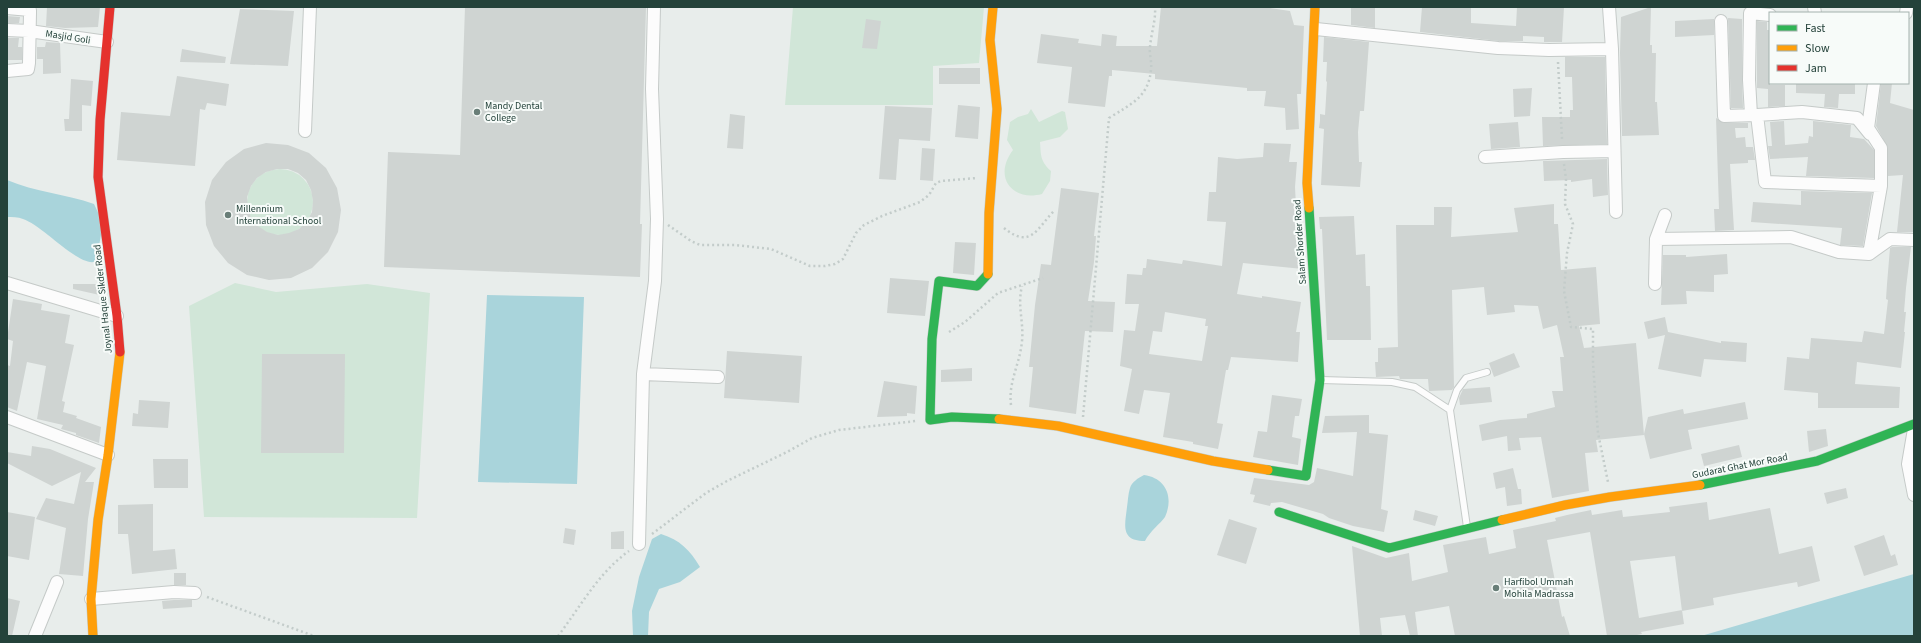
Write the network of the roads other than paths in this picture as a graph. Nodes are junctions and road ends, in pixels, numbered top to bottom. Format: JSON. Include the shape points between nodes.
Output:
{"nodes":[{"id":1,"x":110,"y":7,"type":"edge"},
{"id":2,"x":310,"y":7,"type":"edge"},
{"id":3,"x":654,"y":7,"type":"edge"},
{"id":4,"x":993,"y":7,"type":"edge"},
{"id":5,"x":1315,"y":7,"type":"edge"},
{"id":6,"x":1609,"y":7,"type":"edge"},
{"id":7,"x":7,"y":8,"type":"edge"},
{"id":8,"x":1769,"y":14,"type":"edge"},
{"id":9,"x":1721,"y":21,"type":"dead end"},
{"id":10,"x":1316,"y":29,"type":"junction"},
{"id":11,"x":7,"y":30,"type":"edge"},
{"id":12,"x":29,"y":31,"type":"junction"},
{"id":13,"x":107,"y":42,"type":"junction"},
{"id":14,"x":1612,"y":49,"type":"junction"},
{"id":15,"x":7,"y":70,"type":"edge"},
{"id":16,"x":1874,"y":84,"type":"edge"},
{"id":17,"x":1754,"y":115,"type":"junction"},
{"id":18,"x":305,"y":131,"type":"dead end"},
{"id":19,"x":1881,"y":148,"type":"junction"},
{"id":20,"x":1614,"y":151,"type":"junction"},
{"id":21,"x":1485,"y":157,"type":"dead end"},
{"id":22,"x":1881,"y":186,"type":"junction"},
{"id":23,"x":1616,"y":212,"type":"dead end"},
{"id":24,"x":1665,"y":215,"type":"dead end"},
{"id":25,"x":1656,"y":239,"type":"junction"},
{"id":26,"x":1914,"y":240,"type":"edge"},
{"id":27,"x":1869,"y":254,"type":"junction"},
{"id":28,"x":7,"y":283,"type":"edge"},
{"id":29,"x":1656,"y":284,"type":"dead end"},
{"id":30,"x":118,"y":316,"type":"junction"},
{"id":31,"x":1487,"y":372,"type":"dead end"},
{"id":32,"x":643,"y":374,"type":"junction"},
{"id":33,"x":718,"y":377,"type":"dead end"},
{"id":34,"x":1320,"y":380,"type":"junction"},
{"id":35,"x":1450,"y":410,"type":"junction"},
{"id":36,"x":7,"y":417,"type":"edge"},
{"id":37,"x":1914,"y":424,"type":"edge"},
{"id":38,"x":1914,"y":428,"type":"edge"},
{"id":39,"x":108,"y":456,"type":"junction"},
{"id":40,"x":1914,"y":495,"type":"edge"},
{"id":41,"x":1279,"y":512,"type":"dead end"},
{"id":42,"x":1467,"y":530,"type":"junction"},
{"id":43,"x":639,"y":544,"type":"road end"},
{"id":44,"x":58,"y":582,"type":"dead end"},
{"id":45,"x":195,"y":593,"type":"road end"},
{"id":46,"x":91,"y":599,"type":"junction"},
{"id":47,"x":35,"y":636,"type":"edge"},
{"id":48,"x":93,"y":636,"type":"edge"}],
"edges":[{"from":1,"to":13,"type":"street","name":"Joynal Haque Sikder Road"},
{"from":2,"to":18,"type":"street"},
{"from":3,"to":32,"type":"street","via":[[652,89],[657,219],[655,281]]},
{"from":4,"to":34,"type":"street","name":"Salam Shorder Road","via":[[990,40],[997,110],[987,246],[988,276],[977,286],[939,281],[932,338],[930,420],[952,417],[1012,420],[1081,430],[1212,461],[1306,476]]},
{"from":5,"to":10,"type":"street","name":"Salam Shorder Road"},
{"from":6,"to":14,"type":"street"},
{"from":7,"to":12,"type":"street","via":[[30,10]]},
{"from":8,"to":17,"type":"street","via":[[1750,13],[1749,80]]},
{"from":9,"to":17,"type":"street","via":[[1724,116]]},
{"from":10,"to":14,"type":"street","via":[[1498,48]]},
{"from":10,"to":34,"type":"street","name":"Salam Shorder Road","via":[[1307,183]]},
{"from":11,"to":12,"type":"street","name":"Masjid Goli"},
{"from":12,"to":13,"type":"street","name":"Masjid Goli"},
{"from":12,"to":15,"type":"street","via":[[28,68]]},
{"from":13,"to":30,"type":"street","name":"Joynal Haque Sikder Road","via":[[98,177]]},
{"from":14,"to":20,"type":"street"},
{"from":16,"to":19,"type":"street","via":[[1868,128]]},
{"from":17,"to":19,"type":"street","via":[[1802,112],[1858,118]]},
{"from":17,"to":22,"type":"street","via":[[1765,182]]},
{"from":19,"to":22,"type":"street"},
{"from":20,"to":21,"type":"street"},
{"from":20,"to":23,"type":"street"},
{"from":22,"to":27,"type":"street"},
{"from":24,"to":25,"type":"street"},
{"from":25,"to":27,"type":"street","via":[[1791,237],[1839,252]]},
{"from":25,"to":29,"type":"street"},
{"from":26,"to":27,"type":"street","via":[[1890,239]]},
{"from":28,"to":30,"type":"street"},
{"from":30,"to":39,"type":"street","name":"Joynal Haque Sikder Road","via":[[120,357]]},
{"from":31,"to":35,"type":"lane","via":[[1466,378],[1457,390]]},
{"from":32,"to":33,"type":"street"},
{"from":32,"to":43,"type":"street"},
{"from":34,"to":35,"type":"lane","via":[[1392,382],[1416,387]]},
{"from":35,"to":42,"type":"lane"},
{"from":36,"to":39,"type":"street"},
{"from":37,"to":42,"type":"street","name":"Gudarat Ghat Mor Road","via":[[1817,461],[1709,484],[1610,497]]},
{"from":38,"to":40,"type":"street","via":[[1908,464]]},
{"from":39,"to":46,"type":"street","name":"Joynal Haque Sikder Road","via":[[98,520]]},
{"from":41,"to":42,"type":"street","name":"Gudarat Ghat Mor Road","via":[[1389,548]]},
{"from":44,"to":47,"type":"street"},
{"from":45,"to":46,"type":"street","via":[[174,592]]},
{"from":46,"to":48,"type":"street","name":"Joynal Haque Sikder Road"}]}
